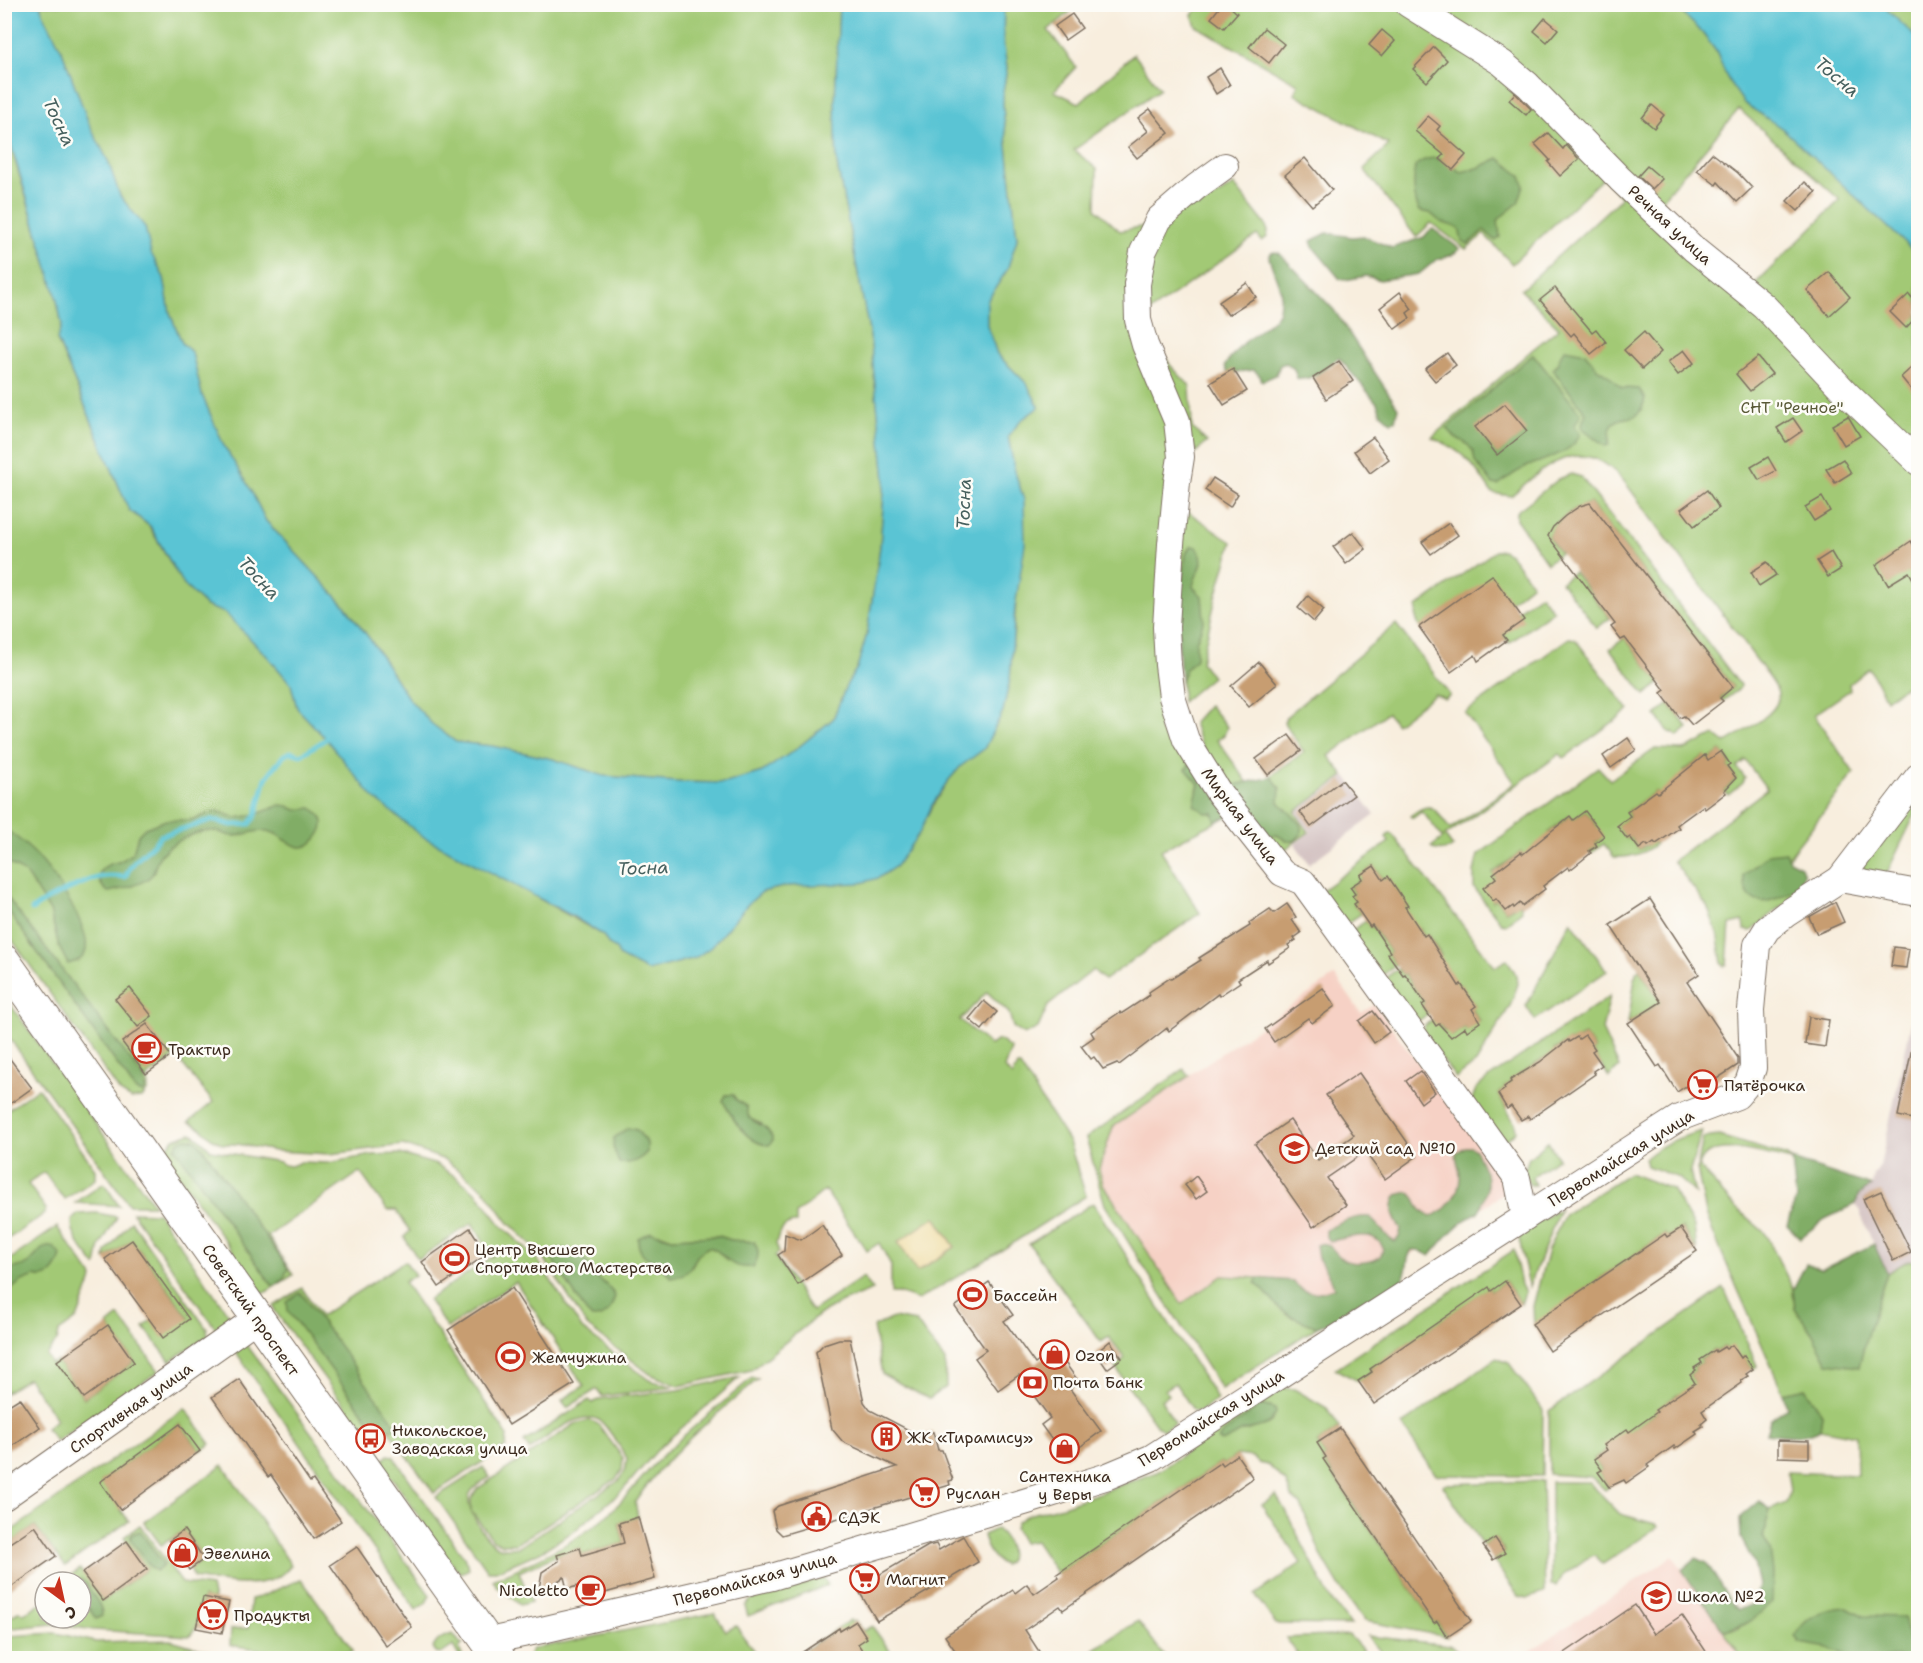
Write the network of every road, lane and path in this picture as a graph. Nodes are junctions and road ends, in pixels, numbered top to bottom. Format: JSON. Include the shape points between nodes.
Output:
{"nodes":[{"id":1,"x":1408,"y":4,"type":"edge"},
{"id":2,"x":1225,"y":166,"type":"dead end"},
{"id":3,"x":1918,"y":462,"type":"edge"},
{"id":4,"x":1918,"y":777,"type":"edge"},
{"id":5,"x":1840,"y":879,"type":"junction"},
{"id":6,"x":1918,"y":892,"type":"edge"},
{"id":7,"x":4,"y":961,"type":"edge"},
{"id":8,"x":1526,"y":1217,"type":"junction"},
{"id":9,"x":257,"y":1318,"type":"junction"},
{"id":10,"x":4,"y":1497,"type":"edge"},
{"id":11,"x":493,"y":1651,"type":"edge"}],
"edges":[{"from":1,"to":3,"type":"street","name":"Речная улица","via":[[1502,63],[1528,86],[1695,250],[1764,306]]},
{"from":2,"to":8,"type":"street","name":"Мирная улица","via":[[1159,219],[1143,252],[1137,284],[1138,320],[1177,421],[1181,457],[1166,627],[1172,697],[1186,740],[1219,793],[1282,873],[1302,882],[1517,1178]]},
{"from":4,"to":5,"type":"street"},
{"from":5,"to":6,"type":"street"},
{"from":5,"to":8,"type":"street","name":"Первомайская улица","via":[[1786,914],[1757,945],[1751,1010],[1753,1068],[1748,1083],[1737,1096],[1679,1118]]},
{"from":7,"to":9,"type":"main road","name":"Советский проспект"},
{"from":8,"to":11,"type":"street","name":"Первомайская улица","via":[[1136,1465],[772,1577],[498,1639]]},
{"from":9,"to":10,"type":"street","name":"Спортивная улица"},
{"from":9,"to":11,"type":"main road","name":"Советский проспект"}]}
